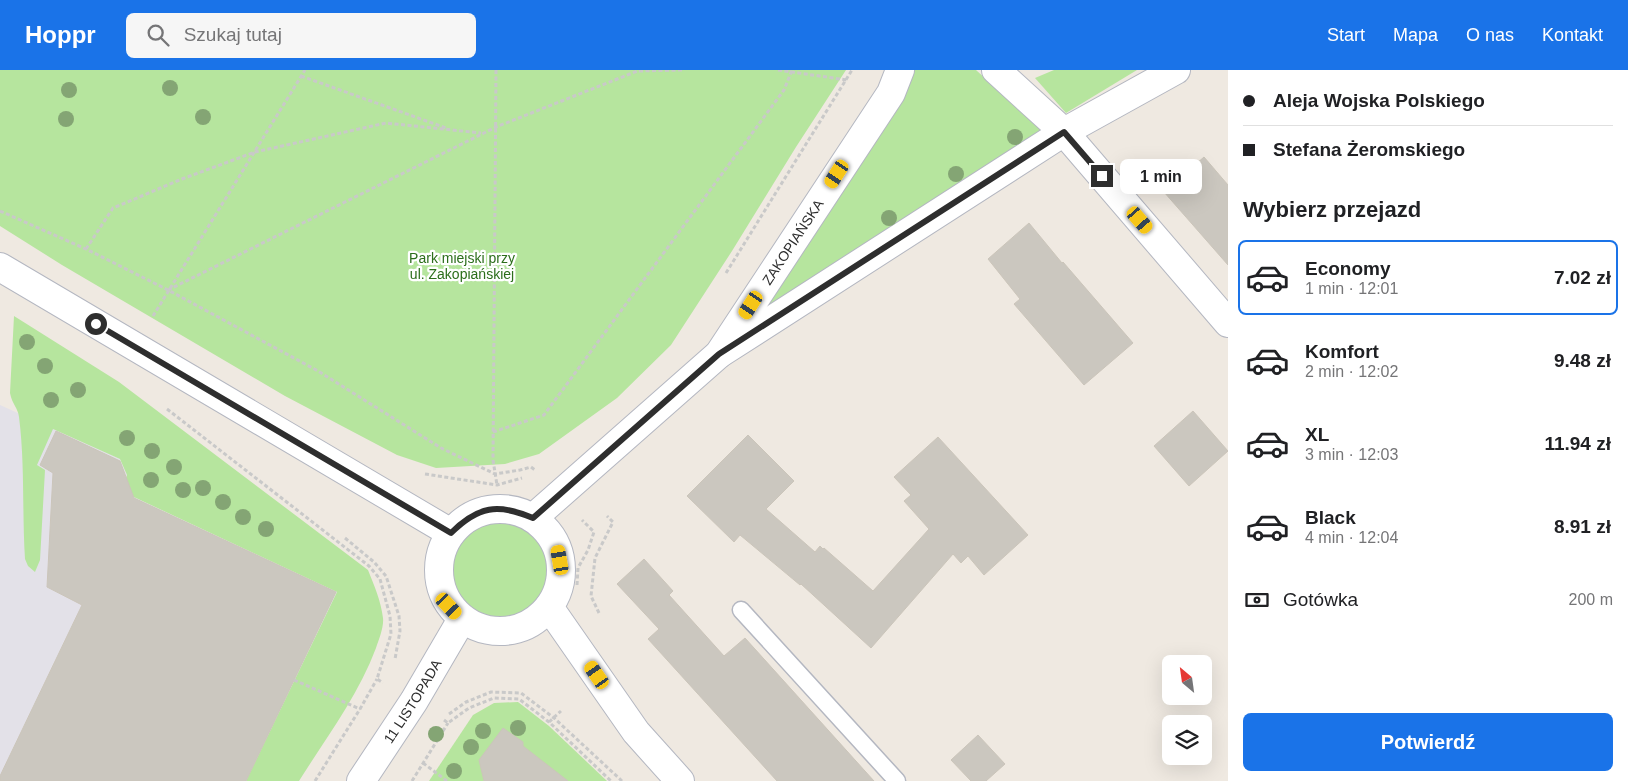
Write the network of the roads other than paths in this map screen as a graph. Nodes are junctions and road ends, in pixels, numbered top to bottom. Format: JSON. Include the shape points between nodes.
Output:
{"nodes":[{"id":1,"x":900,"y":70,"type":"edge"},
{"id":2,"x":996,"y":70,"type":"edge"},
{"id":3,"x":1176,"y":70,"type":"edge"},
{"id":4,"x":1064,"y":132,"type":"junction"},
{"id":5,"x":0,"y":267,"type":"edge"},
{"id":6,"x":1228,"y":323,"type":"edge"},
{"id":7,"x":719,"y":354,"type":"junction"},
{"id":8,"x":533,"y":518,"type":"junction"},
{"id":9,"x":451,"y":533,"type":"junction"},
{"id":10,"x":549,"y":607,"type":"junction"},
{"id":11,"x":741,"y":610,"type":"dead end"},
{"id":12,"x":462,"y":619,"type":"junction"},
{"id":13,"x":361,"y":781,"type":"edge"},
{"id":14,"x":680,"y":781,"type":"edge"},
{"id":15,"x":897,"y":781,"type":"edge"}],
"edges":[{"from":1,"to":7,"type":"street","name":"ZAKOPIAŃSKA","via":[[891,93]]},
{"from":2,"to":4,"type":"street"},
{"from":3,"to":4,"type":"street"},
{"from":4,"to":6,"type":"street"},
{"from":4,"to":7,"type":"street"},
{"from":5,"to":9,"type":"street"},
{"from":7,"to":8,"type":"street","name":"ZAKOPIAŃSKA"},
{"from":8,"to":9,"type":"street","via":[[517,511],[498,509],[480,512],[464,520]]},
{"from":8,"to":10,"type":"street","via":[[552,538],[562,570],[559,589]]},
{"from":9,"to":12,"type":"street","via":[[442,550],[439,578],[449,606]]},
{"from":10,"to":12,"type":"street","via":[[536,621],[518,629],[498,632],[479,628]]},
{"from":10,"to":14,"type":"street","via":[[636,732]]},
{"from":11,"to":15,"type":"lane"},
{"from":12,"to":13,"type":"street","name":"11 LISTOPADA","via":[[414,701]]}]}
